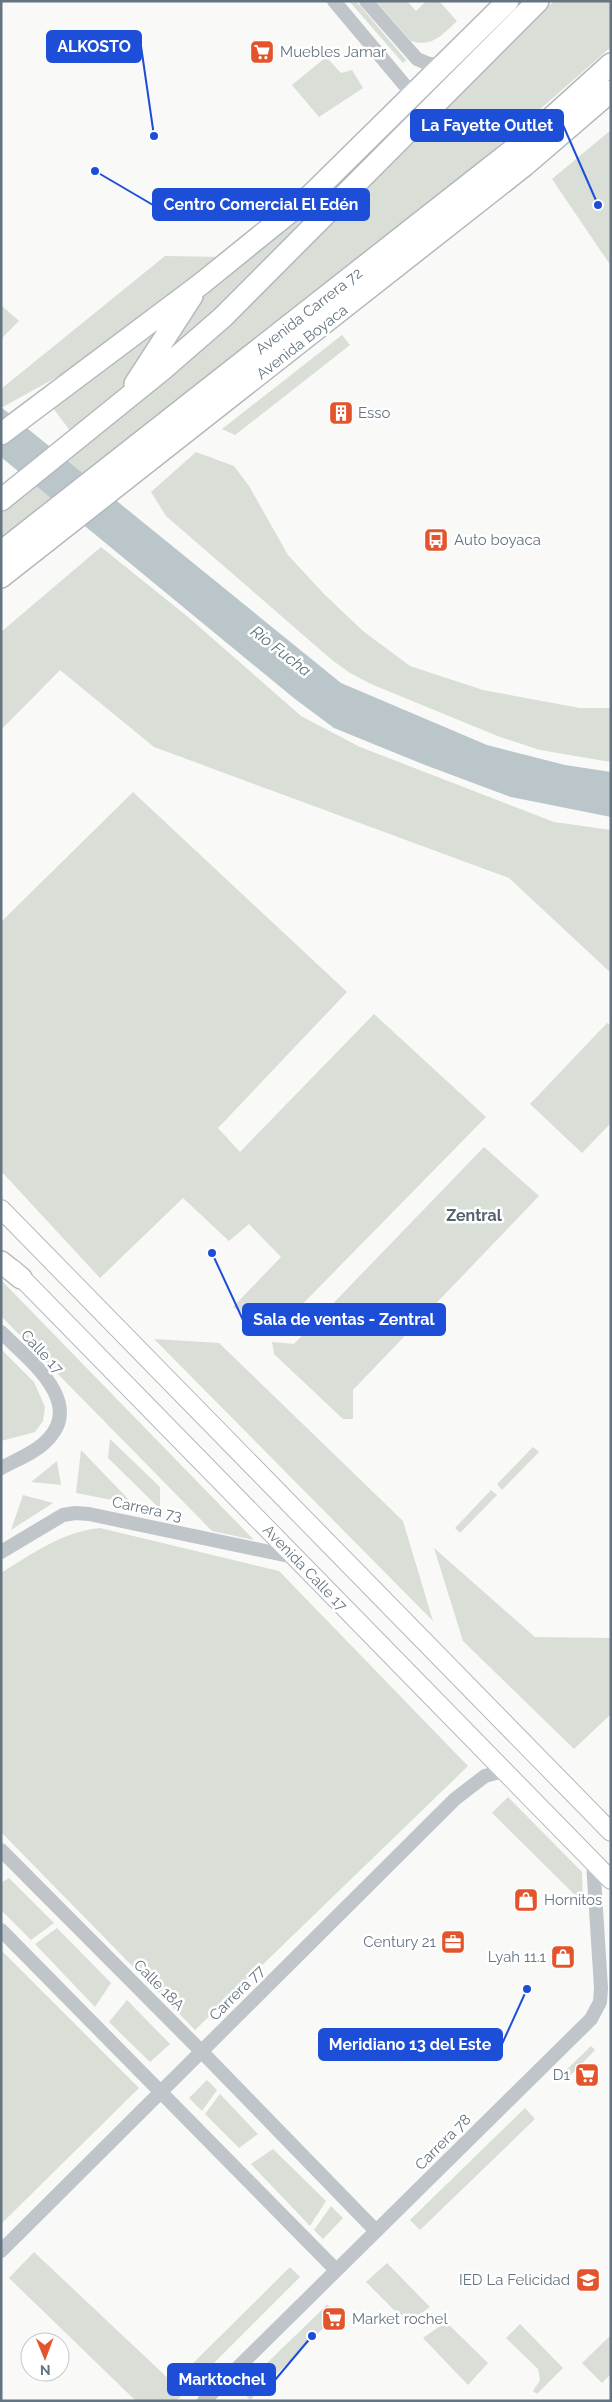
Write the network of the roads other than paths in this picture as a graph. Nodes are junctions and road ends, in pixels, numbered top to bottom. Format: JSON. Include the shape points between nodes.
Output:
{"nodes":[{"id":1,"x":334,"y":1,"type":"edge"},
{"id":2,"x":366,"y":1,"type":"edge"},
{"id":3,"x":508,"y":1,"type":"edge"},
{"id":4,"x":538,"y":1,"type":"edge"},
{"id":5,"x":444,"y":64,"type":"junction"},
{"id":6,"x":611,"y":64,"type":"edge"},
{"id":7,"x":611,"y":87,"type":"edge"},
{"id":8,"x":611,"y":91,"type":"edge"},
{"id":9,"x":413,"y":95,"type":"junction"},
{"id":10,"x":611,"y":98,"type":"edge"},
{"id":11,"x":567,"y":118,"type":"junction"},
{"id":12,"x":473,"y":207,"type":"junction"},
{"id":13,"x":419,"y":224,"type":"junction"},
{"id":14,"x":201,"y":284,"type":"junction"},
{"id":15,"x":235,"y":369,"type":"junction"},
{"id":16,"x":42,"y":399,"type":"junction"},
{"id":17,"x":124,"y":400,"type":"junction"},
{"id":18,"x":220,"y":406,"type":"junction"},
{"id":19,"x":1,"y":418,"type":"edge"},
{"id":20,"x":1,"y":434,"type":"edge"},
{"id":21,"x":130,"y":477,"type":"joint"},
{"id":22,"x":1,"y":500,"type":"edge"},
{"id":23,"x":58,"y":522,"type":"junction"},
{"id":24,"x":1,"y":552,"type":"edge"},
{"id":25,"x":1,"y":577,"type":"edge"},
{"id":26,"x":1,"y":1209,"type":"edge"},
{"id":27,"x":1,"y":1256,"type":"edge"},
{"id":28,"x":1,"y":1262,"type":"edge"},
{"id":29,"x":22,"y":1278,"type":"junction"},
{"id":30,"x":1,"y":1332,"type":"edge"},
{"id":31,"x":1,"y":1468,"type":"edge"},
{"id":32,"x":1,"y":1552,"type":"edge"},
{"id":33,"x":294,"y":1557,"type":"junction"},
{"id":34,"x":504,"y":1771,"type":"junction"},
{"id":35,"x":611,"y":1832,"type":"edge"},
{"id":36,"x":1,"y":1850,"type":"edge"},
{"id":37,"x":593,"y":1862,"type":"junction"},
{"id":38,"x":611,"y":1880,"type":"edge"},
{"id":39,"x":1,"y":1930,"type":"edge"},
{"id":40,"x":201,"y":2051,"type":"junction"},
{"id":41,"x":161,"y":2092,"type":"junction"},
{"id":42,"x":376,"y":2232,"type":"junction"},
{"id":43,"x":1,"y":2251,"type":"edge"},
{"id":44,"x":336,"y":2270,"type":"junction"},
{"id":45,"x":204,"y":2401,"type":"edge"}],
"edges":[{"from":1,"to":9,"type":"street"},
{"from":2,"to":5,"type":"street","via":[[417,59],[429,64]]},
{"from":3,"to":5,"type":"highway"},
{"from":4,"to":17,"type":"highway","via":[[223,317]]},
{"from":5,"to":9,"type":"highway"},
{"from":6,"to":11,"type":"highway","name":"Avenida Carrera 72"},
{"from":7,"to":11,"type":"highway"},
{"from":8,"to":11,"type":"highway","name":"Avenida Carrera 72"},
{"from":9,"to":14,"type":"highway","via":[[311,195]]},
{"from":10,"to":11,"type":"highway"},
{"from":11,"to":12,"type":"highway","name":"Avenida Carrera 72"},
{"from":11,"to":13,"type":"highway","name":"Avenida Carrera 72"},
{"from":12,"to":13,"type":"highway"},
{"from":12,"to":18,"type":"highway","name":"Avenida Boyaca"},
{"from":13,"to":15,"type":"highway","name":"Avenida Carrera 72"},
{"from":14,"to":16,"type":"highway"},
{"from":14,"to":17,"type":"highway"},
{"from":15,"to":18,"type":"highway"},
{"from":15,"to":23,"type":"highway","name":"Avenida Carrera 72","via":[[114,462]]},
{"from":16,"to":19,"type":"highway"},
{"from":16,"to":20,"type":"highway"},
{"from":17,"to":22,"type":"highway"},
{"from":18,"to":21,"type":"highway","name":"Avenida Boyaca"},
{"from":21,"to":23,"type":"highway","name":"Avenida Carrera 72"},
{"from":23,"to":24,"type":"highway","name":"Avenida Carrera 72"},
{"from":23,"to":25,"type":"highway","name":"Avenida Carrera 72"},
{"from":26,"to":35,"type":"main road"},
{"from":27,"to":29,"type":"main road","name":"Avenida Calle 17"},
{"from":28,"to":29,"type":"highway"},
{"from":29,"to":33,"type":"main road","name":"Avenida Calle 17"},
{"from":30,"to":31,"type":"street","name":"Calle 17","via":[[52,1384],[59,1411],[49,1438]]},
{"from":32,"to":33,"type":"street","name":"Carrera 73","via":[[63,1515],[74,1513]]},
{"from":33,"to":34,"type":"main road","name":"Avenida Calle 17"},
{"from":34,"to":37,"type":"main road","name":"Avenida Calle 17"},
{"from":34,"to":40,"type":"street","name":"Carrera 77","via":[[485,1776],[456,1799]]},
{"from":36,"to":40,"type":"street","name":"Calle 18A"},
{"from":37,"to":38,"type":"main road","name":"Avenida Calle 17"},
{"from":37,"to":42,"type":"street","name":"Carrera 78","via":[[601,1988],[595,2012],[585,2026]]},
{"from":39,"to":41,"type":"street"},
{"from":40,"to":41,"type":"street","name":"Carrera 77"},
{"from":40,"to":42,"type":"street","name":"Calle 18A"},
{"from":41,"to":43,"type":"street","name":"Carrera 77"},
{"from":41,"to":44,"type":"street"},
{"from":42,"to":44,"type":"street","name":"Carrera 78"},
{"from":44,"to":45,"type":"street","name":"Carrera 78"}]}
